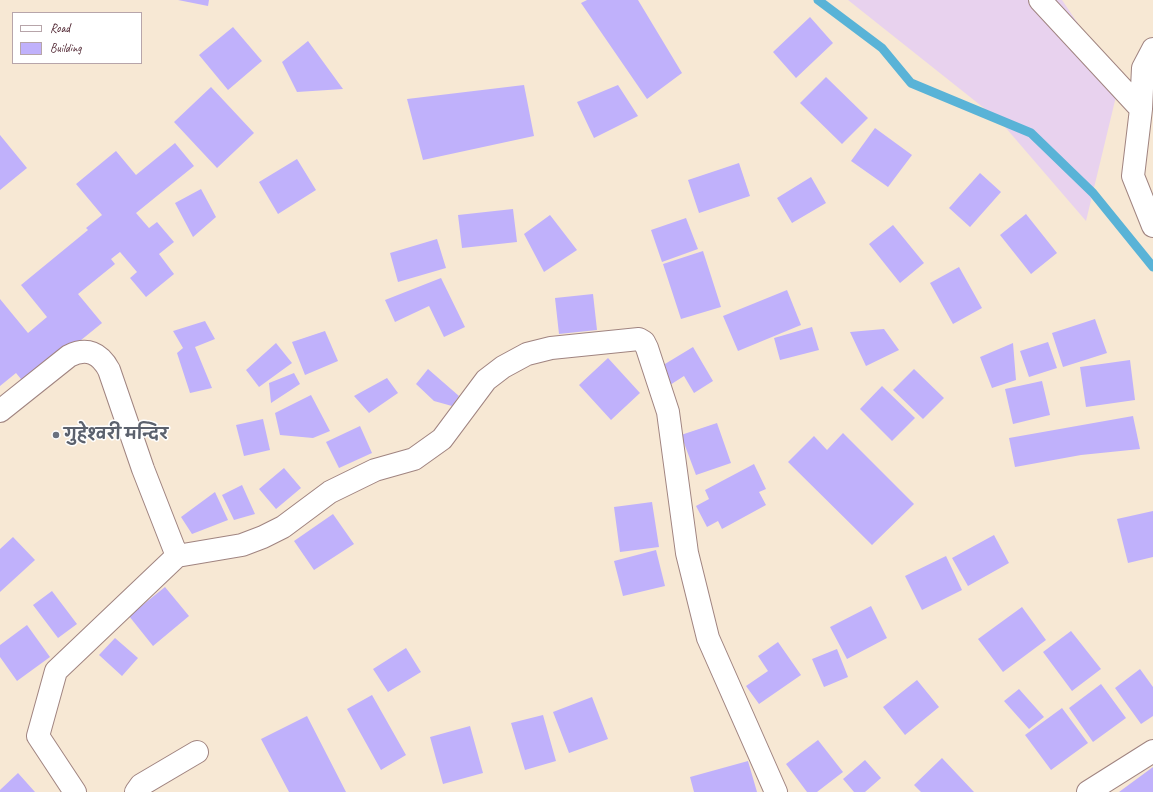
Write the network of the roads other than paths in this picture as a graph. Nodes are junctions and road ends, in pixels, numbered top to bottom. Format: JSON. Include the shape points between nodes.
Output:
{"nodes":[{"id":1,"x":1040,"y":0,"type":"edge"},
{"id":2,"x":1153,"y":48,"type":"edge"},
{"id":3,"x":1141,"y":109,"type":"junction"},
{"id":4,"x":1153,"y":226,"type":"edge"},
{"id":5,"x":0,"y":411,"type":"edge"},
{"id":6,"x":177,"y":556,"type":"junction"},
{"id":7,"x":197,"y":752,"type":"dead end"},
{"id":8,"x":1153,"y":752,"type":"edge"},
{"id":9,"x":75,"y":792,"type":"edge"},
{"id":10,"x":136,"y":792,"type":"edge"},
{"id":11,"x":776,"y":792,"type":"edge"},
{"id":12,"x":1088,"y":792,"type":"edge"}],
"edges":[{"from":1,"to":3,"type":"street"},
{"from":2,"to":3,"type":"street","via":[[1143,68]]},
{"from":3,"to":4,"type":"street","via":[[1133,176]]},
{"from":5,"to":6,"type":"street","via":[[74,353],[86,352],[103,360],[109,370],[143,469]]},
{"from":6,"to":9,"type":"street","via":[[56,671],[38,736]]},
{"from":6,"to":11,"type":"street","via":[[242,545],[263,537],[283,527],[330,492],[375,470],[414,459],[442,439],[486,380],[527,354],[551,348],[639,339],[648,348],[668,412],[687,553],[708,638]]},
{"from":7,"to":10,"type":"street","via":[[141,785]]},
{"from":8,"to":12,"type":"street"}]}
